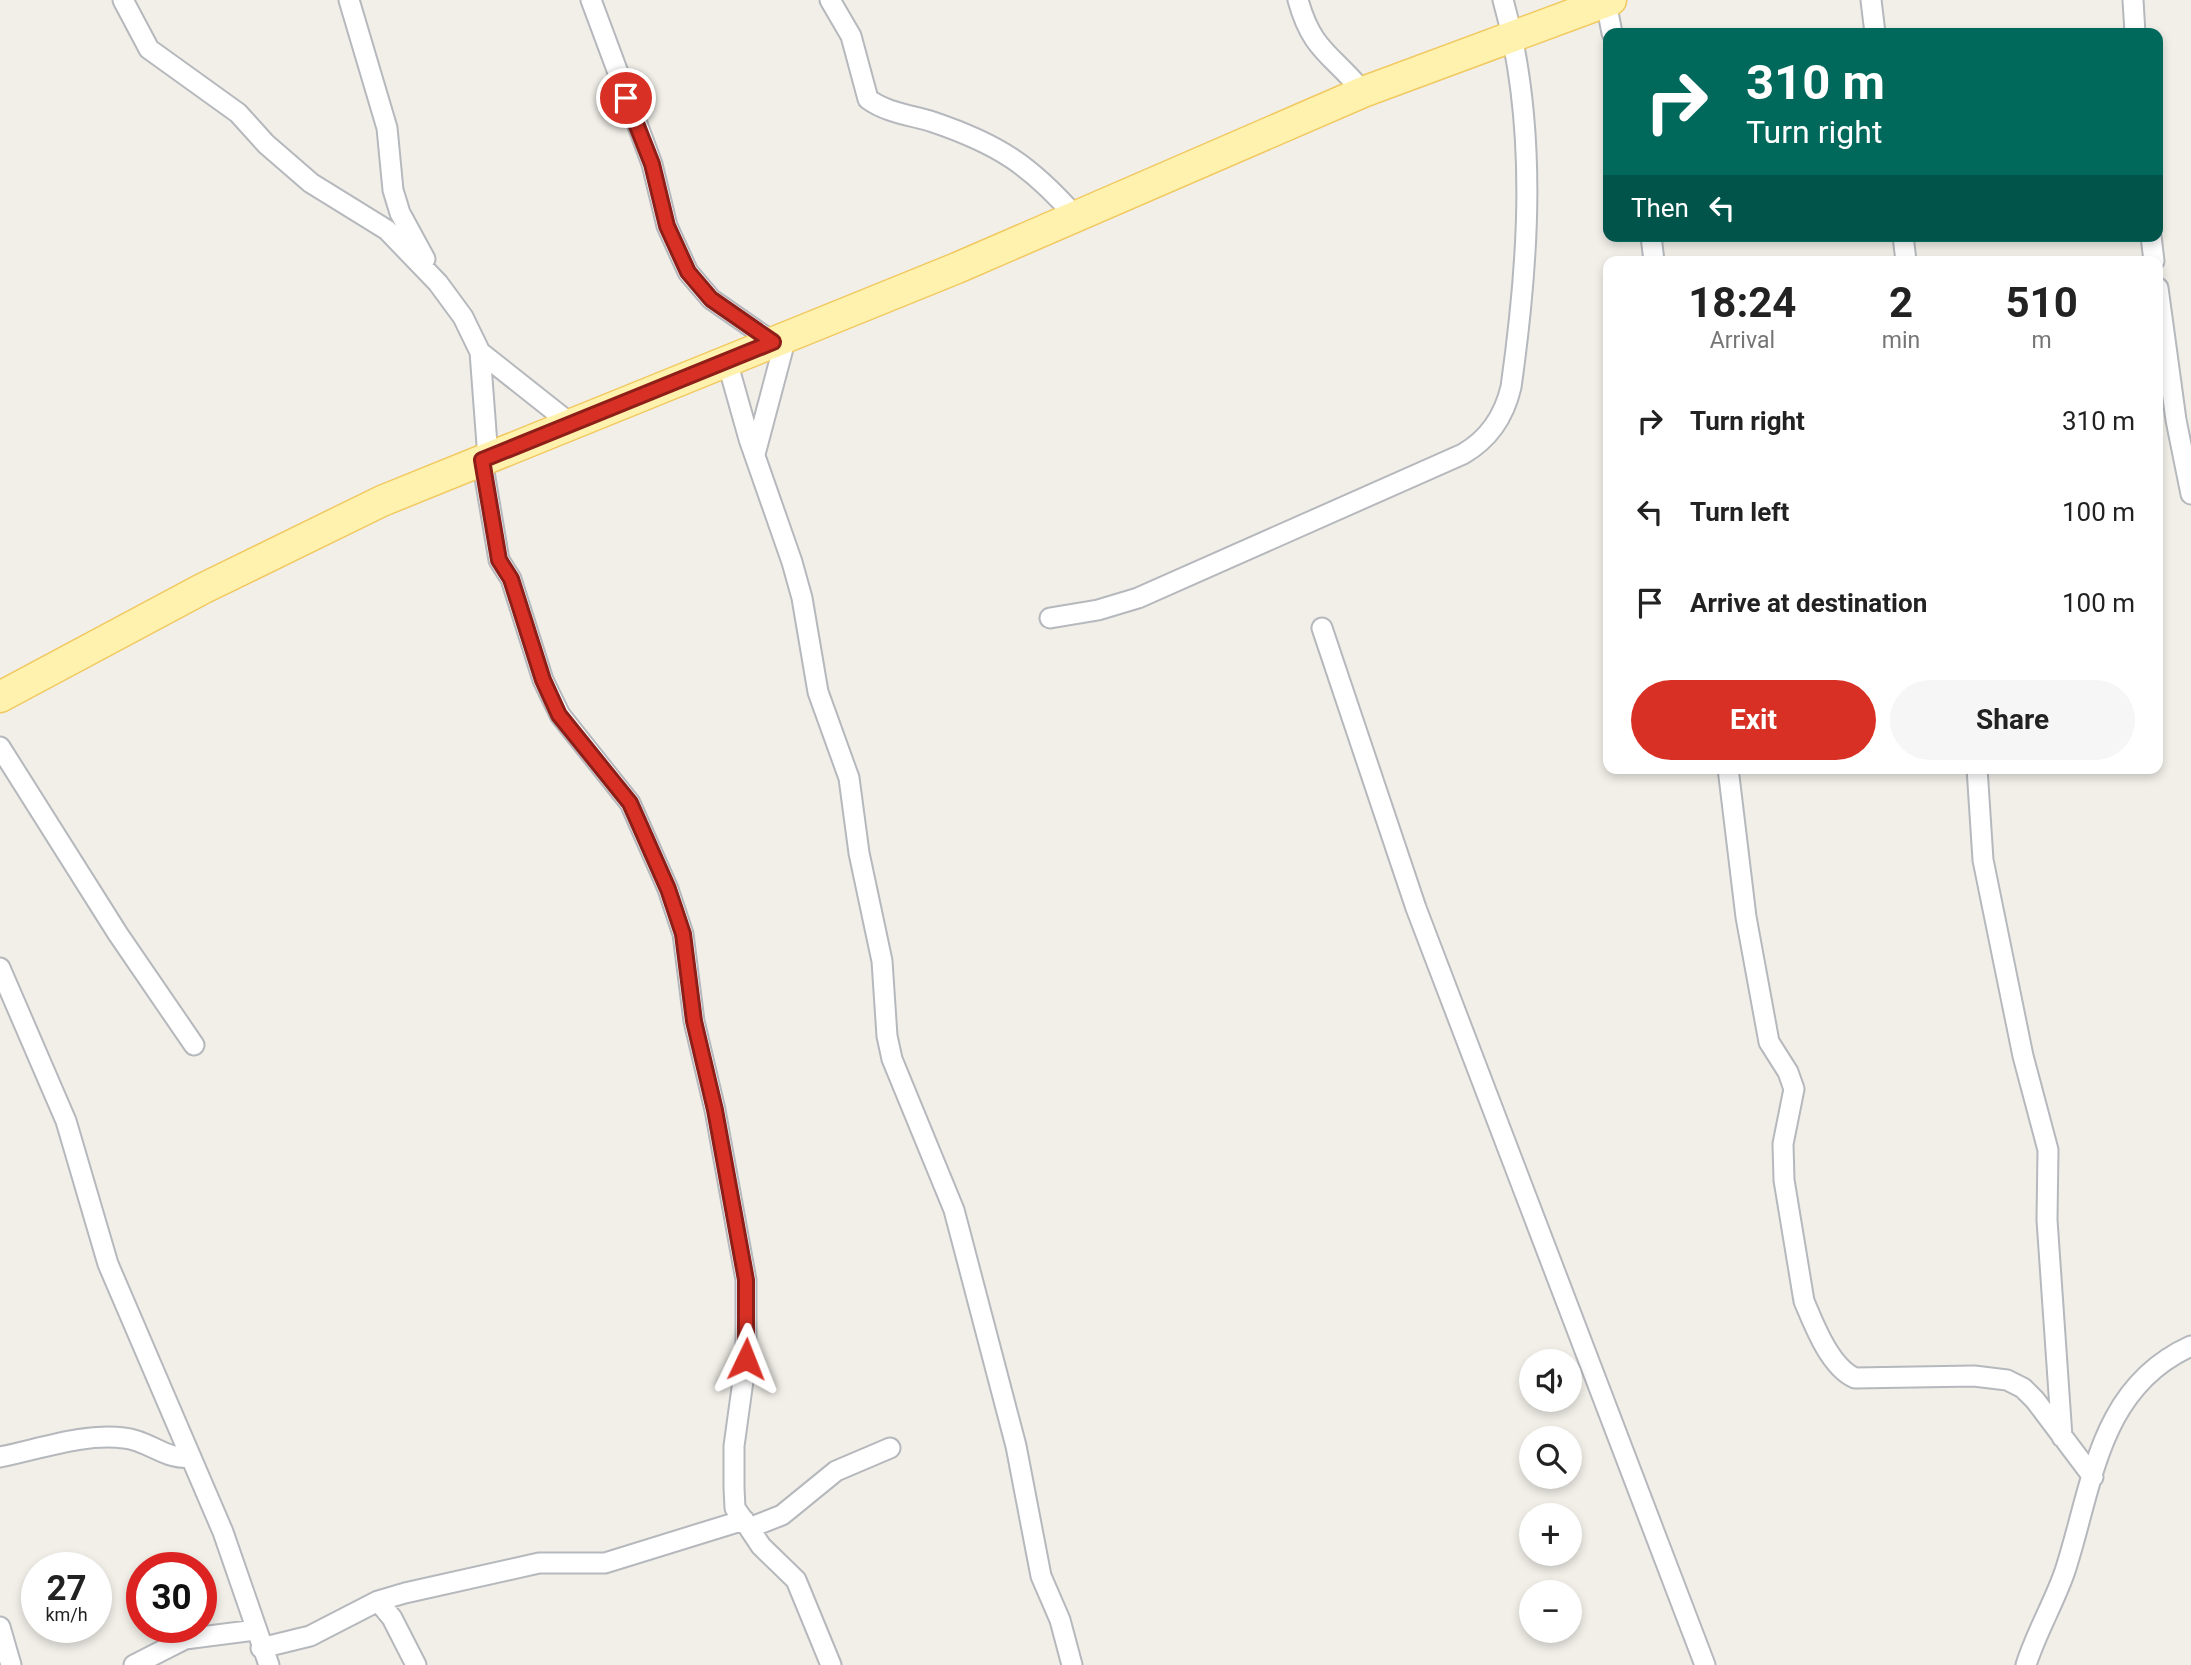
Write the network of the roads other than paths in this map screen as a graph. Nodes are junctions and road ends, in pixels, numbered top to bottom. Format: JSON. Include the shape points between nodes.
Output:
{"nodes":[{"id":1,"x":123,"y":0,"type":"edge"},
{"id":2,"x":349,"y":0,"type":"edge"},
{"id":3,"x":591,"y":0,"type":"edge"},
{"id":4,"x":830,"y":0,"type":"edge"},
{"id":5,"x":1298,"y":0,"type":"edge"},
{"id":6,"x":1503,"y":0,"type":"edge"},
{"id":7,"x":1871,"y":0,"type":"edge"},
{"id":8,"x":2133,"y":0,"type":"edge"},
{"id":9,"x":1608,"y":1,"type":"edge"},
{"id":10,"x":1611,"y":28,"type":"edge"},
{"id":11,"x":1874,"y":28,"type":"edge"},
{"id":12,"x":2135,"y":28,"type":"edge"},
{"id":13,"x":1512,"y":34,"type":"junction"},
{"id":14,"x":1363,"y":92,"type":"junction"},
{"id":15,"x":1075,"y":216,"type":"junction"},
{"id":16,"x":438,"y":283,"type":"junction"},
{"id":17,"x":2163,"y":325,"type":"edge"},
{"id":18,"x":779,"y":340,"type":"junction"},
{"id":19,"x":480,"y":352,"type":"junction"},
{"id":20,"x":727,"y":361,"type":"junction"},
{"id":21,"x":571,"y":425,"type":"junction"},
{"id":22,"x":755,"y":454,"type":"junction"},
{"id":23,"x":485,"y":459,"type":"junction"},
{"id":24,"x":2191,"y":494,"type":"edge"},
{"id":25,"x":1050,"y":618,"type":"dead end"},
{"id":26,"x":1322,"y":628,"type":"dead end"},
{"id":27,"x":0,"y":697,"type":"edge"},
{"id":28,"x":0,"y":747,"type":"edge"},
{"id":29,"x":1729,"y":774,"type":"edge"},
{"id":30,"x":1977,"y":774,"type":"edge"},
{"id":31,"x":0,"y":968,"type":"edge"},
{"id":32,"x":194,"y":1045,"type":"dead end"},
{"id":33,"x":2191,"y":1346,"type":"edge"},
{"id":34,"x":2062,"y":1437,"type":"junction"},
{"id":35,"x":890,"y":1448,"type":"dead end"},
{"id":36,"x":0,"y":1457,"type":"edge"},
{"id":37,"x":191,"y":1457,"type":"junction"},
{"id":38,"x":2093,"y":1477,"type":"junction"},
{"id":39,"x":747,"y":1524,"type":"junction"},
{"id":40,"x":379,"y":1601,"type":"junction"},
{"id":41,"x":0,"y":1627,"type":"edge"},
{"id":42,"x":262,"y":1647,"type":"edge"},
{"id":43,"x":11,"y":1665,"type":"edge"},
{"id":44,"x":134,"y":1665,"type":"edge"},
{"id":45,"x":415,"y":1665,"type":"edge"},
{"id":46,"x":831,"y":1665,"type":"edge"},
{"id":47,"x":1072,"y":1665,"type":"edge"},
{"id":48,"x":1705,"y":1665,"type":"edge"},
{"id":49,"x":2026,"y":1665,"type":"edge"}],
"edges":[{"from":1,"to":16,"type":"street","via":[[149,49],[238,113],[311,183],[387,230]]},
{"from":2,"to":16,"type":"street","via":[[382,106],[400,213]]},
{"from":3,"to":18,"type":"street","via":[[652,164],[667,226],[688,272],[711,299]]},
{"from":4,"to":15,"type":"street","via":[[850,36],[868,99],[1009,154]]},
{"from":5,"to":14,"type":"street","via":[[1309,34]]},
{"from":6,"to":13,"type":"street"},
{"from":7,"to":11,"type":"street"},
{"from":8,"to":12,"type":"street"},
{"from":9,"to":10,"type":"street"},
{"from":9,"to":13,"type":"main road"},
{"from":13,"to":14,"type":"main road"},
{"from":13,"to":25,"type":"street","via":[[1526,142],[1526,223],[1511,387],[1493,429],[1463,454],[1188,578],[1098,610]]},
{"from":14,"to":15,"type":"main road"},
{"from":15,"to":18,"type":"main road"},
{"from":16,"to":19,"type":"street","via":[[463,317]]},
{"from":17,"to":24,"type":"street"},
{"from":18,"to":20,"type":"main road"},
{"from":18,"to":22,"type":"street"},
{"from":19,"to":21,"type":"street"},
{"from":19,"to":23,"type":"street"},
{"from":20,"to":21,"type":"main road"},
{"from":20,"to":22,"type":"street"},
{"from":21,"to":23,"type":"main road"},
{"from":22,"to":47,"type":"street","via":[[805,611],[818,692],[849,778],[882,961],[892,1059],[954,1210],[1016,1446],[1041,1576]]},
{"from":23,"to":27,"type":"main road","via":[[382,501],[202,589]]},
{"from":23,"to":39,"type":"street","via":[[499,560],[511,579],[543,680],[559,715],[630,803],[683,934],[694,1021],[746,1280],[746,1359],[734,1446],[734,1488],[735,1508]]},
{"from":26,"to":48,"type":"street","via":[[1416,908]]},
{"from":28,"to":32,"type":"street"},
{"from":29,"to":34,"type":"street","via":[[1746,917],[1769,1042],[1794,1089],[1783,1144],[1784,1180],[1804,1301],[1811,1318],[1847,1374],[1868,1379],[1975,1376],[2007,1380],[2035,1400]]},
{"from":30,"to":34,"type":"street","via":[[1983,860],[2023,1056],[2048,1150],[2047,1220]]},
{"from":31,"to":37,"type":"street","via":[[66,1121],[108,1264]]},
{"from":33,"to":38,"type":"street","via":[[2149,1371],[2133,1389],[2110,1422]]},
{"from":34,"to":38,"type":"street"},
{"from":35,"to":39,"type":"street","via":[[836,1471],[782,1515]]},
{"from":36,"to":37,"type":"street","via":[[68,1441],[110,1437],[135,1439],[174,1457]]},
{"from":37,"to":42,"type":"street","via":[[223,1532]]},
{"from":38,"to":49,"type":"street","via":[[2053,1605]]},
{"from":39,"to":40,"type":"street","via":[[605,1563],[539,1563]]},
{"from":39,"to":46,"type":"street","via":[[761,1546],[796,1580]]},
{"from":40,"to":42,"type":"street","via":[[310,1636]]},
{"from":40,"to":45,"type":"street"},
{"from":41,"to":43,"type":"street"},
{"from":42,"to":44,"type":"street","via":[[185,1639]]}]}
